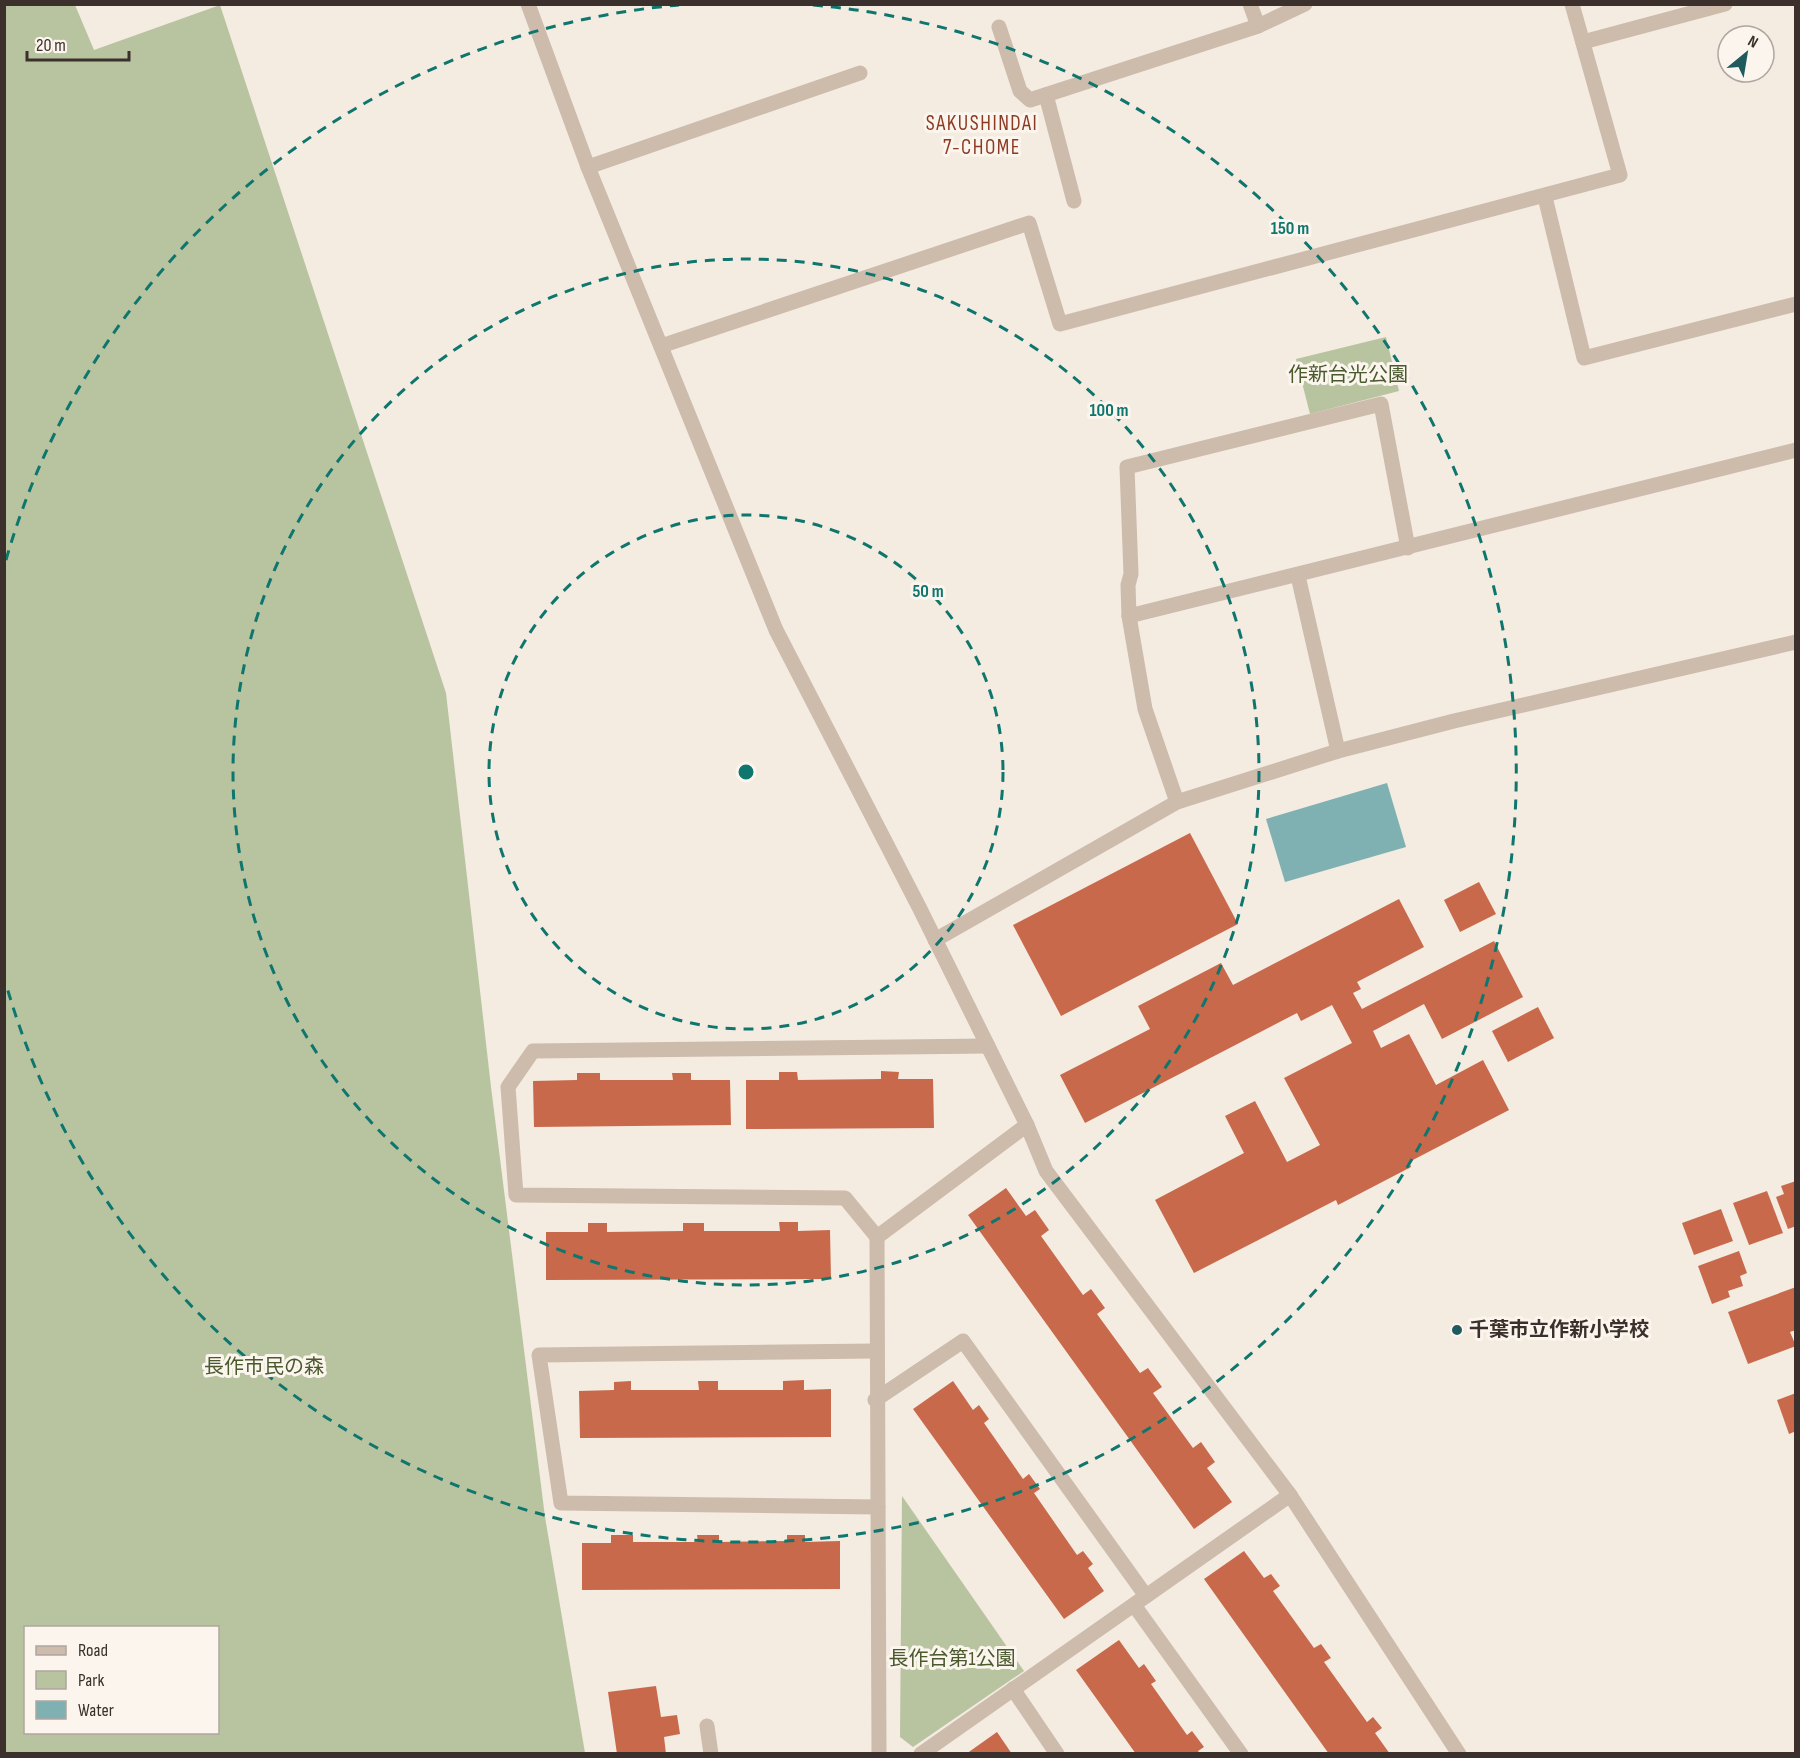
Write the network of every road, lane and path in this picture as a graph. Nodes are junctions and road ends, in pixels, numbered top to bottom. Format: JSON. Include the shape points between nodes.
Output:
{"nodes":[{"id":1,"x":528,"y":4,"type":"edge"},
{"id":2,"x":1250,"y":4,"type":"edge"},
{"id":3,"x":1305,"y":4,"type":"edge"},
{"id":4,"x":1572,"y":4,"type":"edge"},
{"id":5,"x":1725,"y":4,"type":"edge"},
{"id":6,"x":1258,"y":26,"type":"junction"},
{"id":7,"x":999,"y":27,"type":"dead end"},
{"id":8,"x":1583,"y":42,"type":"junction"},
{"id":9,"x":860,"y":73,"type":"dead end"},
{"id":10,"x":1046,"y":95,"type":"junction"},
{"id":11,"x":588,"y":167,"type":"junction"},
{"id":12,"x":1545,"y":197,"type":"junction"},
{"id":13,"x":1074,"y":201,"type":"dead end"},
{"id":14,"x":1796,"y":304,"type":"edge"},
{"id":15,"x":661,"y":346,"type":"junction"},
{"id":16,"x":1796,"y":450,"type":"edge"},
{"id":17,"x":1408,"y":548,"type":"junction"},
{"id":18,"x":1298,"y":576,"type":"junction"},
{"id":19,"x":1129,"y":616,"type":"junction"},
{"id":20,"x":1796,"y":642,"type":"edge"},
{"id":21,"x":1338,"y":751,"type":"junction"},
{"id":22,"x":1177,"y":802,"type":"junction"},
{"id":23,"x":935,"y":940,"type":"junction"},
{"id":24,"x":988,"y":1046,"type":"junction"},
{"id":25,"x":1027,"y":1125,"type":"junction"},
{"id":26,"x":877,"y":1237,"type":"junction"},
{"id":27,"x":877,"y":1351,"type":"junction"},
{"id":28,"x":875,"y":1400,"type":"junction"},
{"id":29,"x":1290,"y":1495,"type":"junction"},
{"id":30,"x":878,"y":1507,"type":"junction"},
{"id":31,"x":1140,"y":1600,"type":"junction"},
{"id":32,"x":1013,"y":1689,"type":"junction"},
{"id":33,"x":707,"y":1726,"type":"dead end"},
{"id":34,"x":711,"y":1754,"type":"edge"},
{"id":35,"x":879,"y":1754,"type":"edge"},
{"id":36,"x":921,"y":1754,"type":"edge"},
{"id":37,"x":1057,"y":1754,"type":"edge"},
{"id":38,"x":1241,"y":1754,"type":"edge"},
{"id":39,"x":1458,"y":1754,"type":"edge"}],
"edges":[{"from":1,"to":11,"type":"street"},
{"from":2,"to":6,"type":"street"},
{"from":3,"to":6,"type":"street"},
{"from":4,"to":8,"type":"street"},
{"from":5,"to":8,"type":"street"},
{"from":6,"to":10,"type":"street"},
{"from":7,"to":10,"type":"street","via":[[1020,91],[1030,100]]},
{"from":8,"to":12,"type":"street","via":[[1620,175]]},
{"from":9,"to":11,"type":"street"},
{"from":10,"to":13,"type":"street"},
{"from":11,"to":15,"type":"street"},
{"from":12,"to":14,"type":"street","via":[[1584,358]]},
{"from":12,"to":15,"type":"street","via":[[1060,324],[1029,223]]},
{"from":15,"to":23,"type":"street","via":[[776,630]]},
{"from":16,"to":17,"type":"street"},
{"from":17,"to":18,"type":"street"},
{"from":17,"to":19,"type":"street","via":[[1381,404],[1127,467]]},
{"from":18,"to":19,"type":"street"},
{"from":18,"to":21,"type":"street"},
{"from":19,"to":22,"type":"street","via":[[1145,709]]},
{"from":20,"to":21,"type":"street"},
{"from":21,"to":22,"type":"street"},
{"from":22,"to":23,"type":"street"},
{"from":23,"to":24,"type":"street"},
{"from":24,"to":25,"type":"street"},
{"from":24,"to":26,"type":"street","via":[[533,1051],[508,1087],[516,1195],[845,1198]]},
{"from":25,"to":26,"type":"street"},
{"from":25,"to":29,"type":"street","via":[[1046,1171]]},
{"from":26,"to":27,"type":"street"},
{"from":27,"to":28,"type":"street"},
{"from":27,"to":30,"type":"street","via":[[539,1355],[561,1503]]},
{"from":28,"to":30,"type":"street"},
{"from":28,"to":31,"type":"street","via":[[963,1341]]},
{"from":29,"to":31,"type":"street"},
{"from":29,"to":39,"type":"street"},
{"from":30,"to":35,"type":"street"},
{"from":31,"to":32,"type":"street"},
{"from":31,"to":38,"type":"street"},
{"from":32,"to":36,"type":"street"},
{"from":32,"to":37,"type":"street"},
{"from":33,"to":34,"type":"street"}]}
